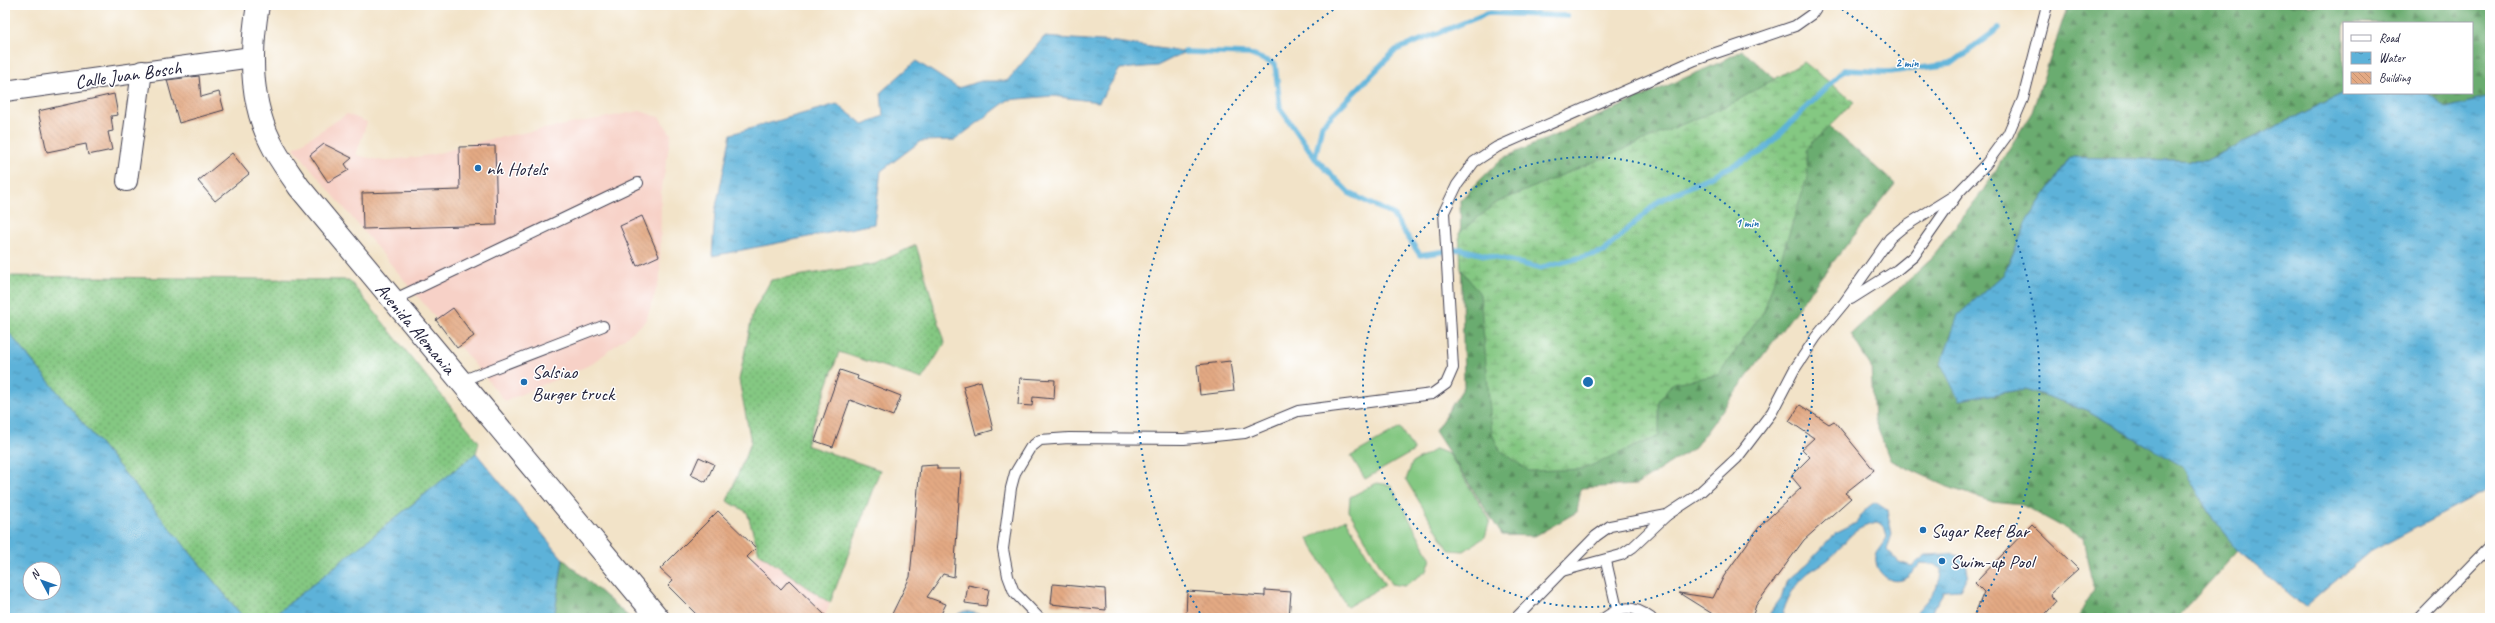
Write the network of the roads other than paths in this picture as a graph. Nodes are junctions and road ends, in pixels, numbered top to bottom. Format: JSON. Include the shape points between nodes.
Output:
{"nodes":[{"id":1,"x":258,"y":5,"type":"edge"},
{"id":2,"x":1818,"y":5,"type":"edge"},
{"id":3,"x":2047,"y":5,"type":"edge"},
{"id":4,"x":252,"y":57,"type":"junction"},
{"id":5,"x":142,"y":71,"type":"junction"},
{"id":6,"x":5,"y":91,"type":"edge"},
{"id":7,"x":127,"y":181,"type":"dead end"},
{"id":8,"x":638,"y":182,"type":"dead end"},
{"id":9,"x":1958,"y":193,"type":"junction"},
{"id":10,"x":393,"y":300,"type":"junction"},
{"id":11,"x":1844,"y":303,"type":"junction"},
{"id":12,"x":603,"y":326,"type":"dead end"},
{"id":13,"x":461,"y":381,"type":"junction"},
{"id":14,"x":1667,"y":515,"type":"junction"},
{"id":15,"x":2490,"y":546,"type":"edge"},
{"id":16,"x":1606,"y":561,"type":"junction"},
{"id":17,"x":1562,"y":571,"type":"junction"},
{"id":18,"x":1617,"y":609,"type":"junction"},
{"id":19,"x":658,"y":618,"type":"edge"},
{"id":20,"x":1039,"y":618,"type":"edge"},
{"id":21,"x":1516,"y":618,"type":"edge"},
{"id":22,"x":1604,"y":618,"type":"edge"},
{"id":23,"x":1651,"y":618,"type":"edge"},
{"id":24,"x":2420,"y":618,"type":"edge"}],
"edges":[{"from":1,"to":4,"type":"street","name":"Avenida Alemania"},
{"from":2,"to":20,"type":"lane","via":[[1812,14],[1795,26],[1695,60],[1497,147],[1474,162],[1457,185],[1444,212],[1453,368],[1446,384],[1432,394],[1298,411],[1245,432],[1184,439],[1040,440],[1021,460],[1011,488],[1003,549],[1014,592]]},
{"from":3,"to":9,"type":"lane","via":[[2024,100],[2008,134],[1986,164]]},
{"from":4,"to":5,"type":"street","name":"Calle Juan Bosch"},
{"from":4,"to":10,"type":"street","name":"Avenida Alemania","via":[[256,98],[270,142],[299,187]]},
{"from":5,"to":6,"type":"street","name":"Calle Juan Bosch"},
{"from":5,"to":7,"type":"street"},
{"from":8,"to":10,"type":"lane"},
{"from":9,"to":11,"type":"lane","via":[[1890,238]]},
{"from":9,"to":11,"type":"lane","via":[[1914,256],[1897,270]]},
{"from":10,"to":13,"type":"street","name":"Avenida Alemania"},
{"from":11,"to":14,"type":"lane","via":[[1816,337],[1794,370],[1772,412],[1737,458],[1696,496]]},
{"from":12,"to":13,"type":"lane"},
{"from":13,"to":19,"type":"street","name":"Avenida Alemania"},
{"from":14,"to":16,"type":"lane","via":[[1633,547]]},
{"from":14,"to":17,"type":"lane","via":[[1610,526],[1596,536]]},
{"from":15,"to":24,"type":"lane"},
{"from":16,"to":17,"type":"lane"},
{"from":16,"to":18,"type":"lane"},
{"from":17,"to":21,"type":"lane"},
{"from":18,"to":22,"type":"lane"},
{"from":18,"to":23,"type":"lane","via":[[1638,609]]}]}
